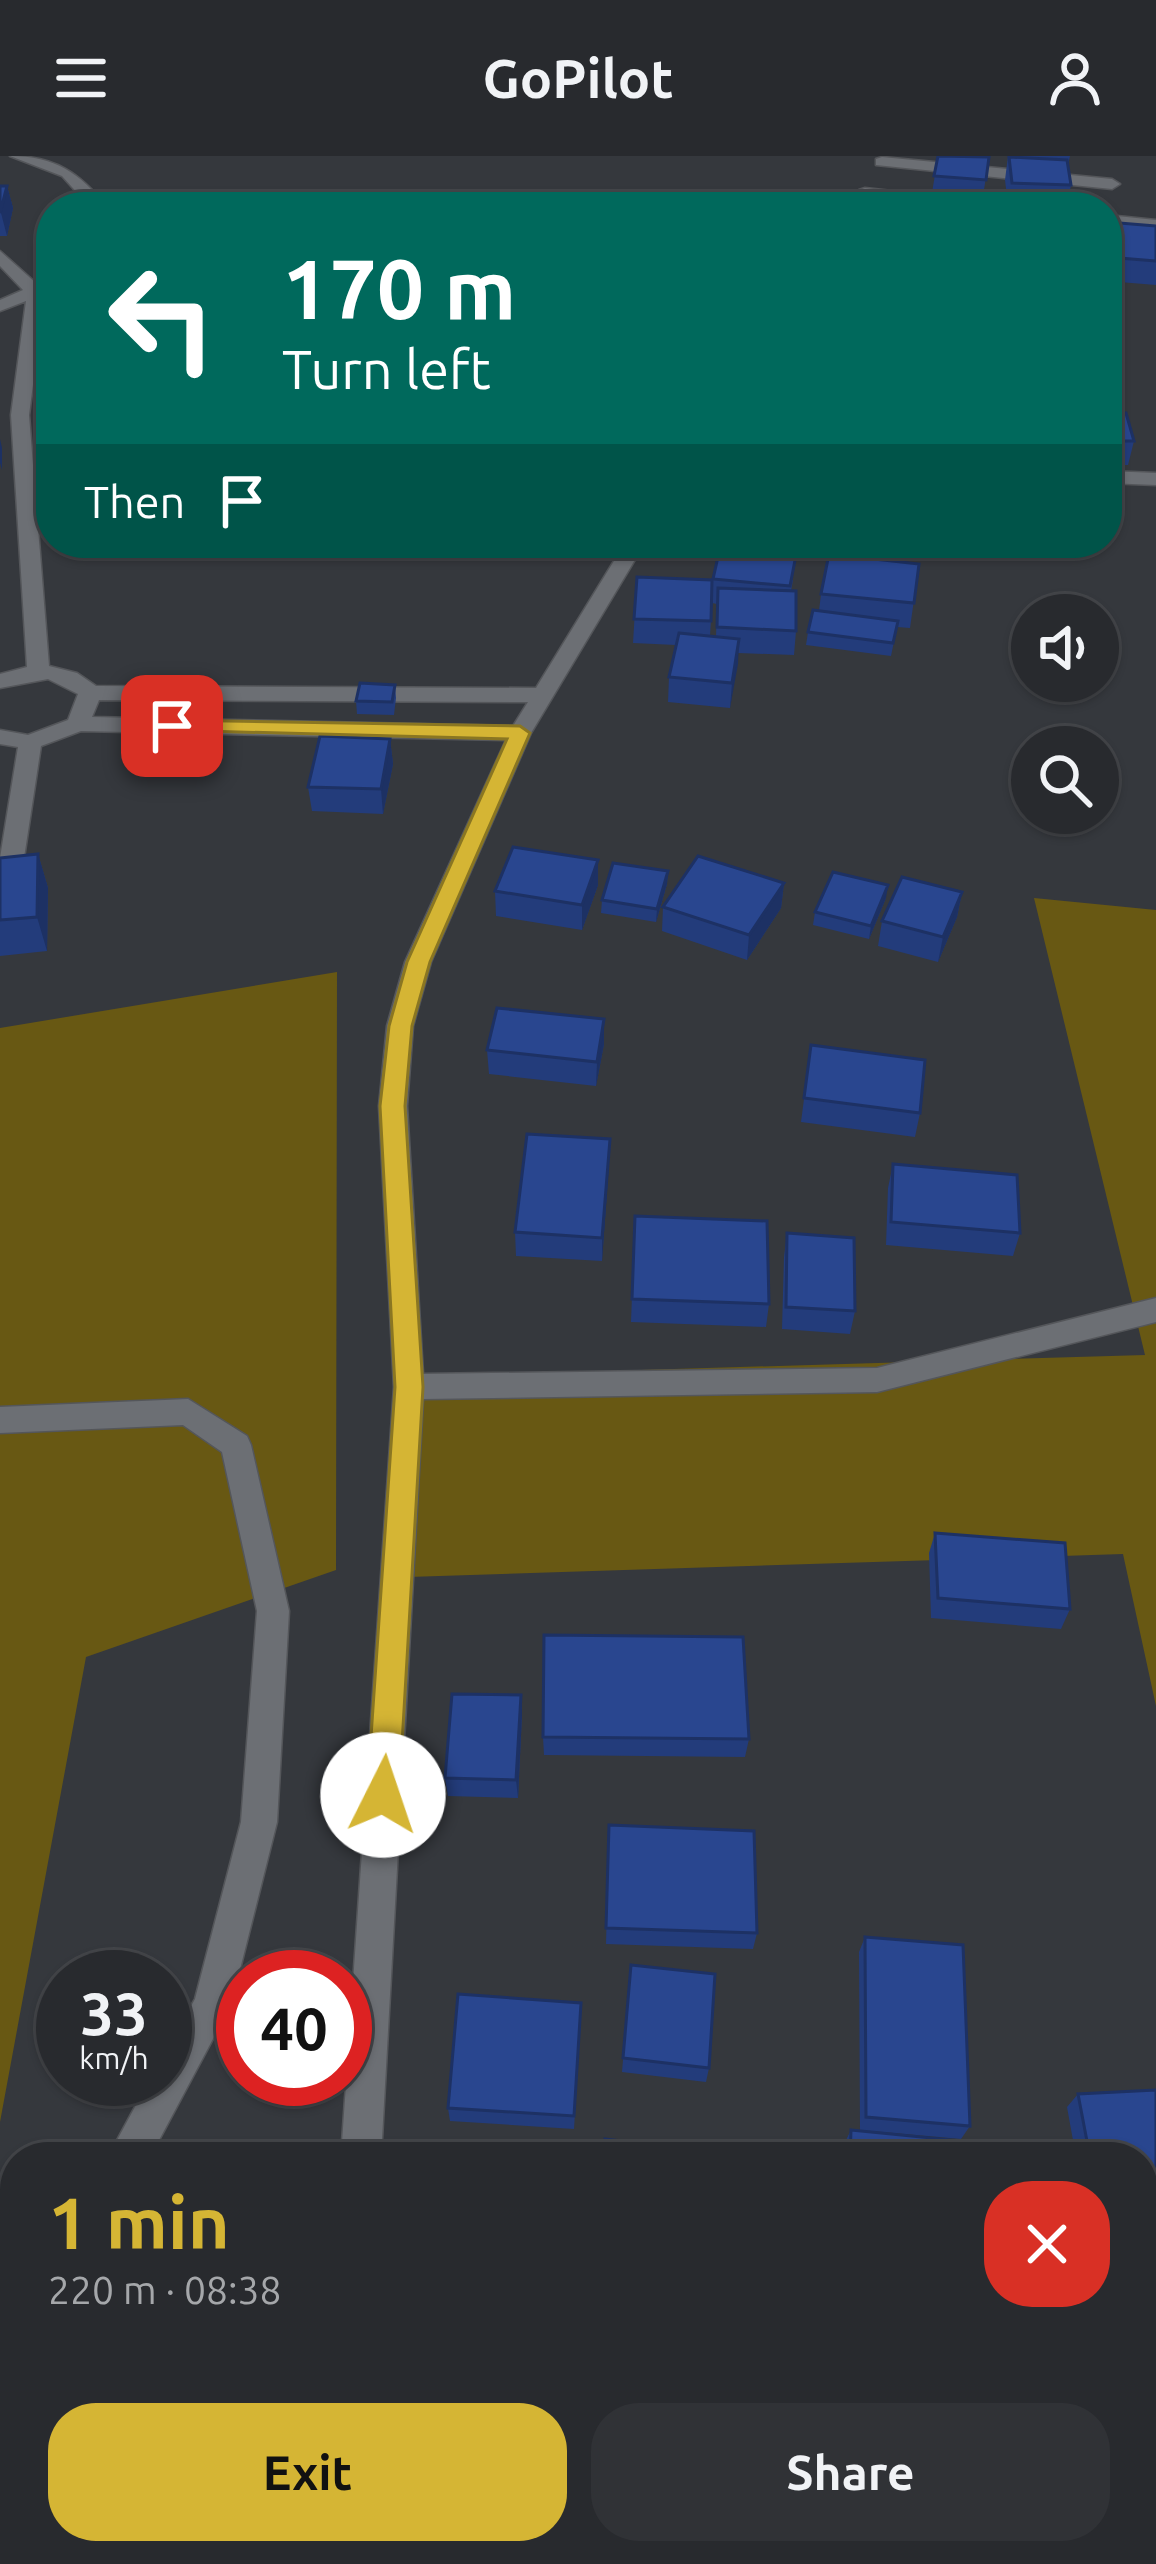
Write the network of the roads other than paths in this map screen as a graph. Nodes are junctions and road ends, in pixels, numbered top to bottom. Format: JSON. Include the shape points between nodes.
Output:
{"nodes":[{"id":1,"x":18,"y":156,"type":"edge"},
{"id":2,"x":884,"y":159,"type":"edge"},
{"id":3,"x":1112,"y":184,"type":"dead end"},
{"id":4,"x":85,"y":192,"type":"edge"},
{"id":5,"x":864,"y":192,"type":"edge"},
{"id":6,"x":1122,"y":222,"type":"edge"},
{"id":7,"x":1156,"y":225,"type":"edge"},
{"id":8,"x":0,"y":256,"type":"edge"},
{"id":9,"x":36,"y":282,"type":"edge"},
{"id":10,"x":36,"y":291,"type":"edge"},
{"id":11,"x":0,"y":306,"type":"edge"},
{"id":12,"x":36,"y":318,"type":"edge"},
{"id":13,"x":10,"y":416,"type":"edge"},
{"id":14,"x":1122,"y":478,"type":"edge"},
{"id":15,"x":1156,"y":479,"type":"edge"},
{"id":16,"x":626,"y":558,"type":"edge"},
{"id":17,"x":38,"y":669,"type":"junction"},
{"id":18,"x":0,"y":681,"type":"edge"},
{"id":19,"x":90,"y":693,"type":"junction"},
{"id":20,"x":542,"y":695,"type":"junction"},
{"id":21,"x":77,"y":724,"type":"junction"},
{"id":22,"x":520,"y":733,"type":"junction"},
{"id":23,"x":0,"y":737,"type":"edge"},
{"id":24,"x":30,"y":742,"type":"junction"},
{"id":25,"x":10,"y":871,"type":"edge"},
{"id":26,"x":1156,"y":1310,"type":"edge"},
{"id":27,"x":409,"y":1387,"type":"junction"},
{"id":28,"x":0,"y":1420,"type":"edge"},
{"id":29,"x":136,"y":2142,"type":"edge"},
{"id":30,"x":362,"y":2142,"type":"edge"}],
"edges":[{"from":1,"to":4,"type":"street","via":[[68,173]]},
{"from":2,"to":3,"type":"street"},
{"from":2,"to":5,"type":"street"},
{"from":6,"to":7,"type":"street"},
{"from":8,"to":9,"type":"street"},
{"from":10,"to":11,"type":"street"},
{"from":12,"to":13,"type":"street"},
{"from":13,"to":17,"type":"street"},
{"from":14,"to":15,"type":"street"},
{"from":16,"to":20,"type":"street"},
{"from":17,"to":18,"type":"street"},
{"from":17,"to":19,"type":"street","via":[[76,677]]},
{"from":19,"to":20,"type":"street"},
{"from":19,"to":21,"type":"street"},
{"from":20,"to":22,"type":"street"},
{"from":21,"to":22,"type":"street"},
{"from":21,"to":24,"type":"street"},
{"from":22,"to":27,"type":"street","via":[[418,962],[400,1026],[392,1106]]},
{"from":23,"to":24,"type":"street"},
{"from":24,"to":25,"type":"street"},
{"from":26,"to":27,"type":"street","via":[[877,1381]]},
{"from":27,"to":30,"type":"street"},
{"from":28,"to":29,"type":"street","via":[[188,1412],[236,1445],[273,1611],[260,1822],[212,2005]]}]}
